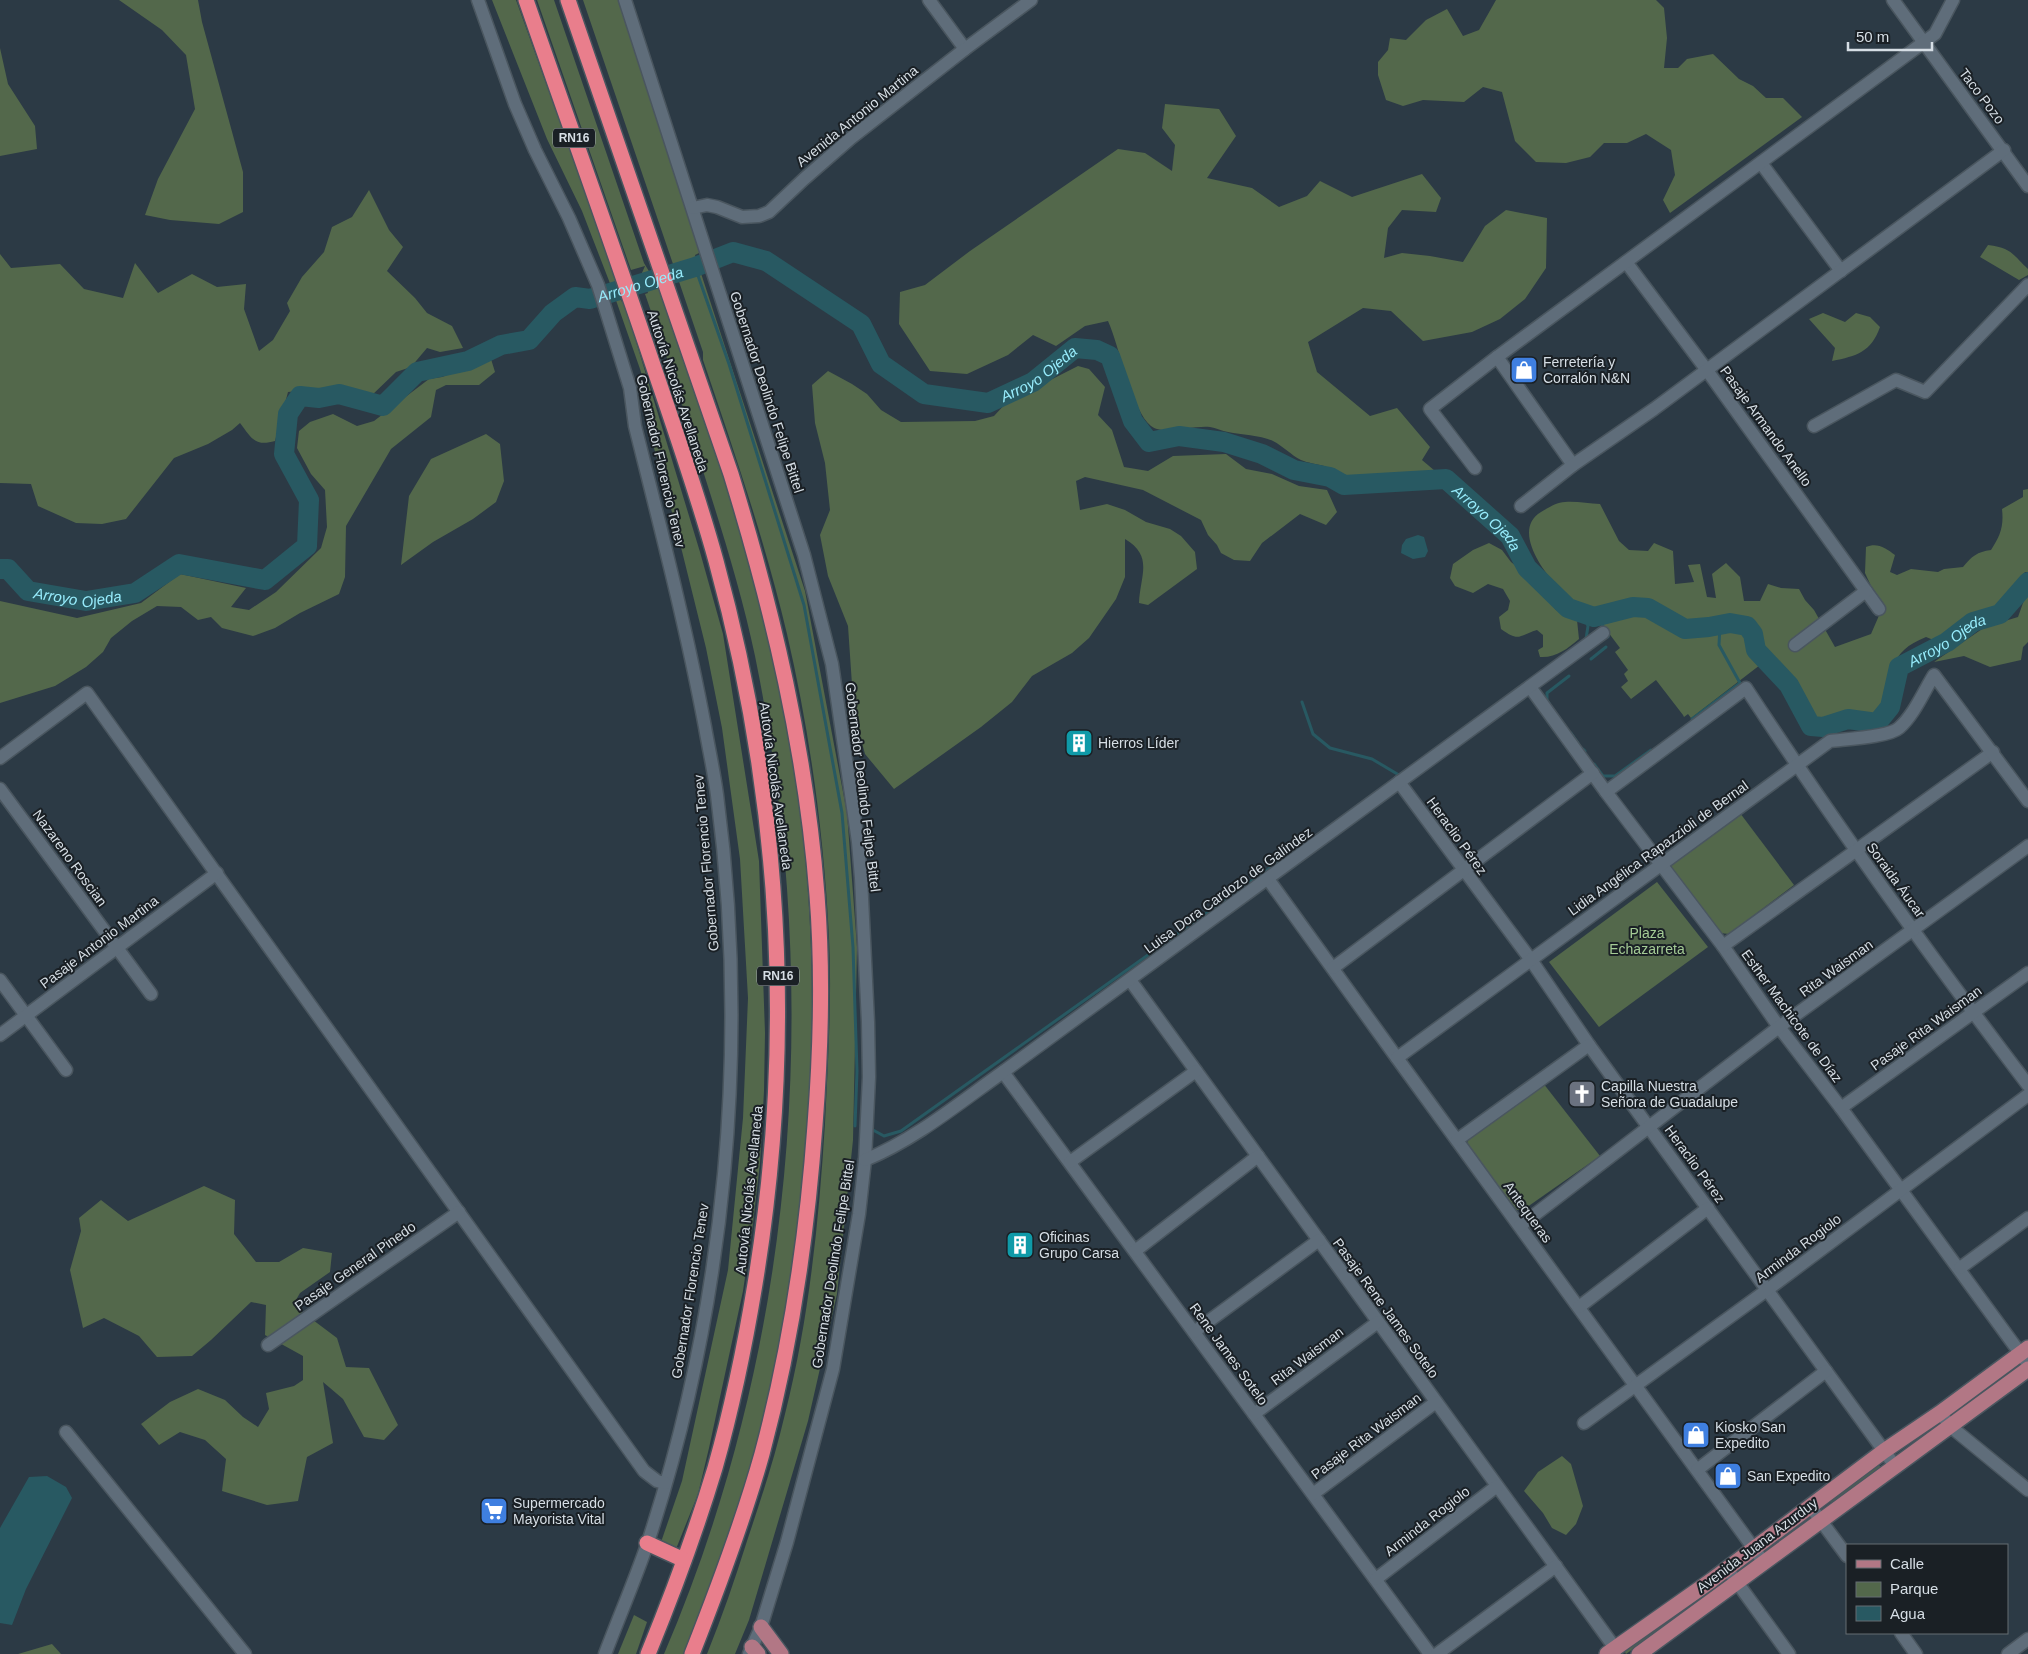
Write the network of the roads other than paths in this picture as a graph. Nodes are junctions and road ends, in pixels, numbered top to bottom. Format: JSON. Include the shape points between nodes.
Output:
{"nodes":[{"id":1,"x":478,"y":0,"type":"edge"},
{"id":2,"x":526,"y":0,"type":"edge"},
{"id":3,"x":568,"y":0,"type":"edge"},
{"id":4,"x":625,"y":0,"type":"edge"},
{"id":5,"x":929,"y":0,"type":"edge"},
{"id":6,"x":1031,"y":0,"type":"edge"},
{"id":7,"x":1893,"y":0,"type":"edge"},
{"id":8,"x":1954,"y":0,"type":"edge"},
{"id":9,"x":1924,"y":42,"type":"junction"},
{"id":10,"x":965,"y":49,"type":"junction"},
{"id":11,"x":2004,"y":150,"type":"junction"},
{"id":12,"x":1761,"y":163,"type":"junction"},
{"id":13,"x":2028,"y":186,"type":"edge"},
{"id":14,"x":692,"y":208,"type":"junction"},
{"id":15,"x":1626,"y":262,"type":"junction"},
{"id":16,"x":1841,"y":271,"type":"junction"},
{"id":17,"x":2028,"y":285,"type":"edge"},
{"id":18,"x":1496,"y":357,"type":"junction"},
{"id":19,"x":1706,"y":369,"type":"junction"},
{"id":20,"x":1814,"y":426,"type":"dead end"},
{"id":21,"x":1574,"y":465,"type":"junction"},
{"id":22,"x":1476,"y":468,"type":"dead end"},
{"id":23,"x":1521,"y":506,"type":"dead end"},
{"id":24,"x":1866,"y":591,"type":"junction"},
{"id":25,"x":1879,"y":609,"type":"dead end"},
{"id":26,"x":1603,"y":633,"type":"dead end"},
{"id":27,"x":1795,"y":645,"type":"dead end"},
{"id":28,"x":1530,"y":687,"type":"junction"},
{"id":29,"x":1993,"y":752,"type":"junction"},
{"id":30,"x":0,"y":758,"type":"edge"},
{"id":31,"x":1797,"y":766,"type":"junction"},
{"id":32,"x":1593,"y":774,"type":"junction"},
{"id":33,"x":1400,"y":782,"type":"junction"},
{"id":34,"x":0,"y":789,"type":"edge"},
{"id":35,"x":1606,"y":792,"type":"junction"},
{"id":36,"x":2028,"y":801,"type":"edge"},
{"id":37,"x":2028,"y":846,"type":"edge"},
{"id":38,"x":1856,"y":850,"type":"junction"},
{"id":39,"x":1662,"y":864,"type":"junction"},
{"id":40,"x":1464,"y":870,"type":"junction"},
{"id":41,"x":217,"y":874,"type":"junction"},
{"id":42,"x":1268,"y":879,"type":"junction"},
{"id":43,"x":1914,"y":930,"type":"junction"},
{"id":44,"x":1723,"y":946,"type":"junction"},
{"id":45,"x":117,"y":948,"type":"junction"},
{"id":46,"x":1531,"y":960,"type":"junction"},
{"id":47,"x":1333,"y":968,"type":"junction"},
{"id":48,"x":2028,"y":973,"type":"edge"},
{"id":49,"x":0,"y":980,"type":"edge"},
{"id":50,"x":1130,"y":980,"type":"junction"},
{"id":51,"x":151,"y":994,"type":"dead end"},
{"id":52,"x":1972,"y":1012,"type":"junction"},
{"id":53,"x":26,"y":1016,"type":"junction"},
{"id":54,"x":1780,"y":1026,"type":"junction"},
{"id":55,"x":0,"y":1035,"type":"edge"},
{"id":56,"x":1588,"y":1045,"type":"junction"},
{"id":57,"x":1397,"y":1058,"type":"junction"},
{"id":58,"x":66,"y":1070,"type":"dead end"},
{"id":59,"x":1196,"y":1071,"type":"junction"},
{"id":60,"x":1004,"y":1072,"type":"junction"},
{"id":61,"x":2028,"y":1086,"type":"edge"},
{"id":62,"x":2028,"y":1095,"type":"edge"},
{"id":63,"x":1841,"y":1108,"type":"junction"},
{"id":64,"x":1648,"y":1126,"type":"junction"},
{"id":65,"x":1457,"y":1140,"type":"junction"},
{"id":66,"x":1258,"y":1156,"type":"junction"},
{"id":67,"x":865,"y":1160,"type":"junction"},
{"id":68,"x":1070,"y":1162,"type":"junction"},
{"id":69,"x":1901,"y":1189,"type":"junction"},
{"id":70,"x":1708,"y":1208,"type":"junction"},
{"id":71,"x":460,"y":1212,"type":"junction"},
{"id":72,"x":2028,"y":1218,"type":"edge"},
{"id":73,"x":1520,"y":1226,"type":"junction"},
{"id":74,"x":1319,"y":1240,"type":"junction"},
{"id":75,"x":1135,"y":1251,"type":"junction"},
{"id":76,"x":1960,"y":1268,"type":"junction"},
{"id":77,"x":1767,"y":1290,"type":"junction"},
{"id":78,"x":1579,"y":1308,"type":"junction"},
{"id":79,"x":1378,"y":1322,"type":"junction"},
{"id":80,"x":1194,"y":1332,"type":"junction"},
{"id":81,"x":268,"y":1345,"type":"dead end"},
{"id":82,"x":2025,"y":1355,"type":"edge"},
{"id":83,"x":2028,"y":1369,"type":"edge"},
{"id":84,"x":1826,"y":1371,"type":"junction"},
{"id":85,"x":1635,"y":1385,"type":"junction"},
{"id":86,"x":1436,"y":1402,"type":"junction"},
{"id":87,"x":1940,"y":1413,"type":"junction"},
{"id":88,"x":1254,"y":1414,"type":"junction"},
{"id":89,"x":1584,"y":1423,"type":"dead end"},
{"id":90,"x":1950,"y":1426,"type":"junction"},
{"id":91,"x":66,"y":1432,"type":"dead end"},
{"id":92,"x":1884,"y":1450,"type":"junction"},
{"id":93,"x":1895,"y":1466,"type":"junction"},
{"id":94,"x":1697,"y":1470,"type":"junction"},
{"id":95,"x":665,"y":1484,"type":"junction"},
{"id":96,"x":1497,"y":1486,"type":"junction"},
{"id":97,"x":2028,"y":1490,"type":"edge"},
{"id":98,"x":1313,"y":1494,"type":"junction"},
{"id":99,"x":1810,"y":1506,"type":"junction"},
{"id":100,"x":1822,"y":1521,"type":"junction"},
{"id":101,"x":648,"y":1543,"type":"junction"},
{"id":102,"x":1754,"y":1548,"type":"junction"},
{"id":103,"x":1846,"y":1555,"type":"edge"},
{"id":104,"x":684,"y":1560,"type":"junction"},
{"id":105,"x":1764,"y":1562,"type":"junction"},
{"id":106,"x":1556,"y":1566,"type":"junction"},
{"id":107,"x":1727,"y":1568,"type":"junction"},
{"id":108,"x":1376,"y":1579,"type":"junction"},
{"id":109,"x":1737,"y":1582,"type":"junction"},
{"id":110,"x":761,"y":1627,"type":"junction"},
{"id":111,"x":1902,"y":1634,"type":"edge"},
{"id":112,"x":2028,"y":1639,"type":"edge"},
{"id":113,"x":753,"y":1652,"type":"edge"},
{"id":114,"x":1612,"y":1652,"type":"edge"},
{"id":115,"x":1911,"y":1652,"type":"edge"},
{"id":116,"x":245,"y":1654,"type":"edge"},
{"id":117,"x":605,"y":1654,"type":"edge"},
{"id":118,"x":648,"y":1654,"type":"edge"},
{"id":119,"x":692,"y":1654,"type":"edge"},
{"id":120,"x":781,"y":1654,"type":"edge"},
{"id":121,"x":1430,"y":1654,"type":"edge"},
{"id":122,"x":1438,"y":1654,"type":"edge"},
{"id":123,"x":1639,"y":1654,"type":"edge"},
{"id":124,"x":1789,"y":1654,"type":"edge"},
{"id":125,"x":2008,"y":1654,"type":"edge"}],
"edges":[{"from":1,"to":95,"type":"street","name":"Gobernador Florencio Tenev","via":[[515,104],[569,218],[606,308],[630,388],[635,426],[692,656],[717,794],[729,922],[732,1016],[727,1132],[717,1240],[686,1405]]},
{"from":2,"to":104,"type":"highway","name":"Autovía Nicolás Avellaneda","number":"RN16","via":[[623,275],[707,532],[736,643],[753,726],[771,851],[778,996],[773,1133],[763,1235],[750,1318],[727,1419]]},
{"from":3,"to":119,"type":"highway","name":"Autovía Nicolás Avellaneda","number":"RN16","via":[[755,552],[777,637],[797,740],[817,894],[821,967],[818,1071],[807,1218],[795,1301],[781,1376],[753,1483]]},
{"from":4,"to":14,"type":"street","name":"Gobernador Deolindo Felipe Bittel"},
{"from":5,"to":10,"type":"street"},
{"from":6,"to":10,"type":"street","name":"Avenida Antonio Martina"},
{"from":7,"to":9,"type":"street","name":"Taco Pozo"},
{"from":8,"to":9,"type":"street","via":[[1935,34]]},
{"from":9,"to":11,"type":"street","name":"Taco Pozo"},
{"from":9,"to":12,"type":"street"},
{"from":10,"to":14,"type":"street","name":"Avenida Antonio Martina","via":[[851,138],[769,212],[742,217],[706,205]]},
{"from":11,"to":13,"type":"street","name":"Taco Pozo"},
{"from":11,"to":16,"type":"street"},
{"from":12,"to":15,"type":"street"},
{"from":12,"to":16,"type":"street"},
{"from":14,"to":67,"type":"street","name":"Gobernador Deolindo Felipe Bittel","via":[[804,556],[832,664],[858,842],[863,912],[869,1068]]},
{"from":15,"to":18,"type":"street"},
{"from":15,"to":19,"type":"street","name":"Pasaje Armando Anello"},
{"from":16,"to":19,"type":"street"},
{"from":17,"to":20,"type":"street","via":[[1924,392],[1896,380]]},
{"from":18,"to":21,"type":"street"},
{"from":18,"to":22,"type":"street","via":[[1430,409]]},
{"from":19,"to":21,"type":"street"},
{"from":19,"to":24,"type":"street","name":"Pasaje Armando Anello"},
{"from":21,"to":23,"type":"street"},
{"from":24,"to":25,"type":"street","name":"Pasaje Armando Anello"},
{"from":24,"to":27,"type":"street"},
{"from":26,"to":28,"type":"street","name":"Luisa Dora Cardozo de Galíndez"},
{"from":28,"to":32,"type":"street","name":"Esther Machicote de Díaz"},
{"from":28,"to":33,"type":"street","name":"Luisa Dora Cardozo de Galíndez"},
{"from":29,"to":31,"type":"street","name":"Lidia Angélica Rapazzioli de Bernal","via":[[1934,675],[1899,728],[1873,736],[1830,741]]},
{"from":29,"to":36,"type":"street"},
{"from":29,"to":38,"type":"street"},
{"from":30,"to":41,"type":"street","via":[[87,692]]},
{"from":31,"to":35,"type":"street","name":"Soraida Áucar","via":[[1746,688]]},
{"from":31,"to":38,"type":"street","name":"Soraida Áucar"},
{"from":31,"to":39,"type":"street","name":"Lidia Angélica Rapazzioli de Bernal"},
{"from":32,"to":35,"type":"street","name":"Esther Machicote de Díaz"},
{"from":32,"to":40,"type":"street"},
{"from":33,"to":40,"type":"street","name":"Heraclio Pérez"},
{"from":33,"to":42,"type":"street","name":"Luisa Dora Cardozo de Galíndez"},
{"from":34,"to":45,"type":"street","name":"Nazareno Roscian"},
{"from":35,"to":39,"type":"street","name":"Esther Machicote de Díaz"},
{"from":37,"to":43,"type":"street","name":"Rita Waisman"},
{"from":38,"to":43,"type":"street","name":"Soraida Áucar"},
{"from":38,"to":44,"type":"street"},
{"from":39,"to":44,"type":"street","name":"Esther Machicote de Díaz"},
{"from":39,"to":46,"type":"street","name":"Lidia Angélica Rapazzioli de Bernal"},
{"from":40,"to":46,"type":"street","name":"Heraclio Pérez"},
{"from":40,"to":47,"type":"street"},
{"from":41,"to":45,"type":"street","name":"Pasaje Antonio Martina"},
{"from":41,"to":71,"type":"street"},
{"from":42,"to":47,"type":"street","name":"Antequeras"},
{"from":42,"to":50,"type":"street","name":"Luisa Dora Cardozo de Galíndez"},
{"from":43,"to":52,"type":"street","name":"Soraida Áucar"},
{"from":43,"to":54,"type":"street","name":"Rita Waisman"},
{"from":44,"to":54,"type":"street","name":"Esther Machicote de Díaz"},
{"from":45,"to":51,"type":"street","name":"Nazareno Roscian"},
{"from":45,"to":53,"type":"street","name":"Pasaje Antonio Martina"},
{"from":46,"to":56,"type":"street","name":"Heraclio Pérez"},
{"from":46,"to":57,"type":"street","name":"Lidia Angélica Rapazzioli de Bernal"},
{"from":47,"to":57,"type":"street","name":"Antequeras"},
{"from":48,"to":52,"type":"street","name":"Pasaje Rita Waisman"},
{"from":49,"to":53,"type":"street"},
{"from":50,"to":59,"type":"street","name":"Pasaje Rene James Sotelo"},
{"from":50,"to":60,"type":"street","name":"Luisa Dora Cardozo de Galíndez"},
{"from":52,"to":61,"type":"street","name":"Soraida Áucar"},
{"from":52,"to":63,"type":"street","name":"Pasaje Rita Waisman"},
{"from":53,"to":55,"type":"street","name":"Pasaje Antonio Martina"},
{"from":53,"to":58,"type":"street"},
{"from":54,"to":63,"type":"street","name":"Esther Machicote de Díaz"},
{"from":54,"to":64,"type":"street","name":"Rita Waisman"},
{"from":56,"to":64,"type":"street","name":"Heraclio Pérez"},
{"from":56,"to":65,"type":"street"},
{"from":57,"to":65,"type":"street","name":"Antequeras"},
{"from":59,"to":66,"type":"street","name":"Pasaje Rene James Sotelo"},
{"from":59,"to":68,"type":"street"},
{"from":60,"to":67,"type":"street","name":"Luisa Dora Cardozo de Galíndez","via":[[911,1137]]},
{"from":60,"to":68,"type":"street","name":"Rene James Sotelo"},
{"from":62,"to":69,"type":"street","name":"Arminda Rogiolo"},
{"from":63,"to":69,"type":"street","name":"Esther Machicote de Díaz"},
{"from":64,"to":70,"type":"street","name":"Heraclio Pérez"},
{"from":64,"to":73,"type":"street","name":"Rita Waisman"},
{"from":65,"to":73,"type":"street","name":"Antequeras"},
{"from":66,"to":74,"type":"street","name":"Pasaje Rene James Sotelo"},
{"from":66,"to":75,"type":"street"},
{"from":67,"to":110,"type":"street","name":"Gobernador Deolindo Felipe Bittel","via":[[833,1369]]},
{"from":68,"to":75,"type":"street","name":"Rene James Sotelo"},
{"from":69,"to":76,"type":"street","name":"Esther Machicote de Díaz"},
{"from":69,"to":77,"type":"street","name":"Arminda Rogiolo"},
{"from":70,"to":77,"type":"street","name":"Heraclio Pérez"},
{"from":70,"to":78,"type":"street"},
{"from":71,"to":81,"type":"street","name":"Pasaje General Pinedo"},
{"from":71,"to":95,"type":"street","via":[[644,1471]]},
{"from":72,"to":76,"type":"street"},
{"from":73,"to":78,"type":"street","name":"Antequeras"},
{"from":74,"to":79,"type":"street","name":"Pasaje Rene James Sotelo"},
{"from":74,"to":80,"type":"street"},
{"from":75,"to":80,"type":"street","name":"Rene James Sotelo"},
{"from":76,"to":82,"type":"street","name":"Esther Machicote de Díaz"},
{"from":77,"to":84,"type":"street","name":"Heraclio Pérez"},
{"from":77,"to":85,"type":"street","name":"Arminda Rogiolo"},
{"from":78,"to":85,"type":"street","name":"Antequeras"},
{"from":79,"to":86,"type":"street","name":"Pasaje Rene James Sotelo"},
{"from":79,"to":88,"type":"street","name":"Rita Waisman"},
{"from":80,"to":88,"type":"street","name":"Rene James Sotelo"},
{"from":82,"to":87,"type":"main road","name":"Avenida Juana Azurduy"},
{"from":83,"to":90,"type":"main road","name":"Avenida Juana Azurduy"},
{"from":84,"to":92,"type":"street","name":"Heraclio Pérez"},
{"from":84,"to":94,"type":"street"},
{"from":85,"to":89,"type":"street","name":"Arminda Rogiolo"},
{"from":85,"to":94,"type":"street","name":"Antequeras"},
{"from":86,"to":96,"type":"street","name":"Pasaje Rene James Sotelo"},
{"from":86,"to":98,"type":"street","name":"Pasaje Rita Waisman"},
{"from":87,"to":90,"type":"street"},
{"from":87,"to":92,"type":"main road","name":"Avenida Juana Azurduy"},
{"from":88,"to":98,"type":"street","name":"Rene James Sotelo"},
{"from":90,"to":93,"type":"main road","name":"Avenida Juana Azurduy"},
{"from":90,"to":97,"type":"street"},
{"from":91,"to":116,"type":"street"},
{"from":92,"to":93,"type":"street","name":"Heraclio Pérez"},
{"from":92,"to":99,"type":"main road","name":"Avenida Juana Azurduy"},
{"from":93,"to":100,"type":"main road","name":"Avenida Juana Azurduy"},
{"from":94,"to":102,"type":"street","name":"Antequeras"},
{"from":95,"to":101,"type":"street","name":"Gobernador Florencio Tenev"},
{"from":96,"to":106,"type":"street","name":"Pasaje Rene James Sotelo"},
{"from":96,"to":108,"type":"street","name":"Arminda Rogiolo"},
{"from":98,"to":108,"type":"street","name":"Rene James Sotelo"},
{"from":99,"to":100,"type":"street"},
{"from":99,"to":102,"type":"main road","name":"Avenida Juana Azurduy"},
{"from":100,"to":103,"type":"street"},
{"from":100,"to":105,"type":"main road","name":"Avenida Juana Azurduy"},
{"from":101,"to":104,"type":"highway"},
{"from":101,"to":117,"type":"street","name":"Gobernador Florencio Tenev"},
{"from":102,"to":105,"type":"street","name":"Antequeras"},
{"from":102,"to":107,"type":"main road","name":"Avenida Juana Azurduy"},
{"from":104,"to":118,"type":"highway","name":"Autovía Nicolás Avellaneda","number":"RN16"},
{"from":105,"to":109,"type":"main road","name":"Avenida Juana Azurduy"},
{"from":106,"to":114,"type":"street","name":"Pasaje Rene James Sotelo"},
{"from":106,"to":122,"type":"street"},
{"from":107,"to":109,"type":"street"},
{"from":107,"to":114,"type":"main road","name":"Avenida Juana Azurduy"},
{"from":108,"to":121,"type":"street","name":"Rene James Sotelo"},
{"from":109,"to":123,"type":"main road","name":"Avenida Juana Azurduy"},
{"from":109,"to":124,"type":"street"},
{"from":110,"to":113,"type":"street","name":"Gobernador Deolindo Felipe Bittel"},
{"from":110,"to":120,"type":"main road"},
{"from":111,"to":115,"type":"street"},
{"from":112,"to":125,"type":"street"}]}
